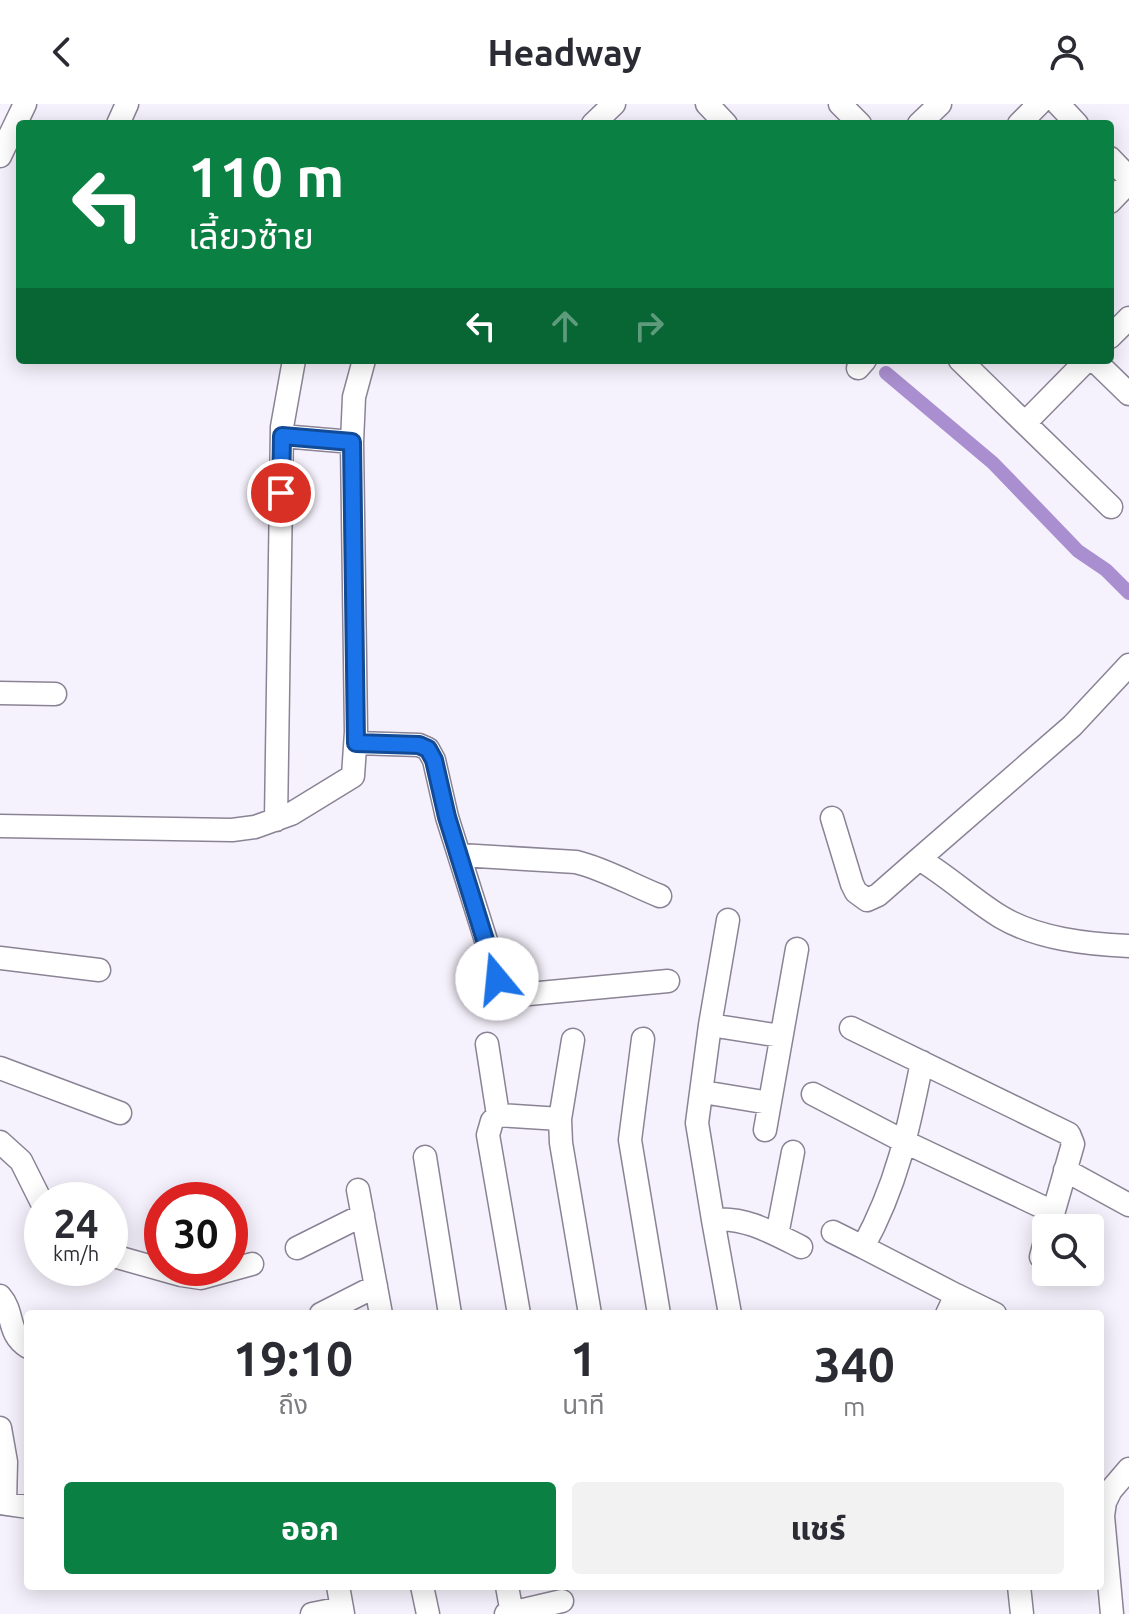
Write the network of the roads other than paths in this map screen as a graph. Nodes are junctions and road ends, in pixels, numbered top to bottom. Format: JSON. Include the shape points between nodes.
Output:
{"nodes":[{"id":1,"x":614,"y":104,"type":"edge"},
{"id":2,"x":707,"y":104,"type":"edge"},
{"id":3,"x":840,"y":104,"type":"edge"},
{"id":4,"x":1039,"y":104,"type":"edge"},
{"id":5,"x":1058,"y":104,"type":"edge"},
{"id":6,"x":937,"y":105,"type":"edge"},
{"id":7,"x":598,"y":120,"type":"edge"},
{"id":8,"x":722,"y":120,"type":"edge"},
{"id":9,"x":856,"y":120,"type":"edge"},
{"id":10,"x":923,"y":120,"type":"edge"},
{"id":11,"x":1023,"y":120,"type":"edge"},
{"id":12,"x":1073,"y":120,"type":"edge"},
{"id":13,"x":16,"y":123,"type":"edge"},
{"id":14,"x":0,"y":156,"type":"edge"},
{"id":15,"x":1114,"y":163,"type":"edge"},
{"id":16,"x":1129,"y":180,"type":"edge"},
{"id":17,"x":1114,"y":197,"type":"edge"},
{"id":18,"x":1129,"y":318,"type":"edge"},
{"id":19,"x":1114,"y":333,"type":"edge"},
{"id":20,"x":293,"y":364,"type":"edge"},
{"id":21,"x":363,"y":364,"type":"edge"},
{"id":22,"x":964,"y":364,"type":"edge"},
{"id":23,"x":1083,"y":364,"type":"edge"},
{"id":24,"x":1098,"y":364,"type":"edge"},
{"id":25,"x":1129,"y":394,"type":"edge"},
{"id":26,"x":1025,"y":423,"type":"junction"},
{"id":27,"x":282,"y":436,"type":"junction"},
{"id":28,"x":352,"y":442,"type":"junction"},
{"id":29,"x":1111,"y":507,"type":"dead end"},
{"id":30,"x":1129,"y":665,"type":"edge"},
{"id":31,"x":0,"y":693,"type":"edge"},
{"id":32,"x":55,"y":694,"type":"dead end"},
{"id":33,"x":356,"y":743,"type":"junction"},
{"id":34,"x":832,"y":818,"type":"dead end"},
{"id":35,"x":276,"y":820,"type":"junction"},
{"id":36,"x":0,"y":826,"type":"edge"},
{"id":37,"x":460,"y":855,"type":"junction"},
{"id":38,"x":919,"y":859,"type":"junction"},
{"id":39,"x":660,"y":896,"type":"dead end"},
{"id":40,"x":728,"y":920,"type":"dead end"},
{"id":41,"x":1129,"y":946,"type":"edge"},
{"id":42,"x":797,"y":949,"type":"dead end"},
{"id":43,"x":0,"y":958,"type":"edge"},
{"id":44,"x":99,"y":970,"type":"dead end"},
{"id":45,"x":668,"y":981,"type":"dead end"},
{"id":46,"x":710,"y":1025,"type":"junction"},
{"id":47,"x":851,"y":1028,"type":"dead end"},
{"id":48,"x":781,"y":1036,"type":"junction"},
{"id":49,"x":643,"y":1039,"type":"dead end"},
{"id":50,"x":573,"y":1040,"type":"dead end"},
{"id":51,"x":487,"y":1044,"type":"dead end"},
{"id":52,"x":922,"y":1062,"type":"junction"},
{"id":53,"x":0,"y":1068,"type":"edge"},
{"id":54,"x":703,"y":1092,"type":"junction"},
{"id":55,"x":813,"y":1094,"type":"dead end"},
{"id":56,"x":769,"y":1103,"type":"junction"},
{"id":57,"x":120,"y":1113,"type":"dead end"},
{"id":58,"x":498,"y":1115,"type":"junction"},
{"id":59,"x":560,"y":1119,"type":"junction"},
{"id":60,"x":765,"y":1130,"type":"dead end"},
{"id":61,"x":0,"y":1142,"type":"edge"},
{"id":62,"x":905,"y":1142,"type":"junction"},
{"id":63,"x":793,"y":1152,"type":"dead end"},
{"id":64,"x":425,"y":1157,"type":"dead end"},
{"id":65,"x":1065,"y":1170,"type":"junction"},
{"id":66,"x":32,"y":1182,"type":"edge"},
{"id":67,"x":358,"y":1190,"type":"dead end"},
{"id":68,"x":1129,"y":1205,"type":"edge"},
{"id":69,"x":1040,"y":1214,"type":"edge"},
{"id":70,"x":1053,"y":1214,"type":"edge"},
{"id":71,"x":363,"y":1215,"type":"junction"},
{"id":72,"x":713,"y":1220,"type":"junction"},
{"id":73,"x":833,"y":1232,"type":"dead end"},
{"id":74,"x":777,"y":1235,"type":"junction"},
{"id":75,"x":801,"y":1247,"type":"dead end"},
{"id":76,"x":863,"y":1247,"type":"junction"},
{"id":77,"x":297,"y":1248,"type":"dead end"},
{"id":78,"x":128,"y":1260,"type":"edge"},
{"id":79,"x":252,"y":1264,"type":"dead end"},
{"id":80,"x":376,"y":1286,"type":"junction"},
{"id":81,"x":0,"y":1296,"type":"edge"},
{"id":82,"x":952,"y":1305,"type":"edge"},
{"id":83,"x":329,"y":1310,"type":"edge"},
{"id":84,"x":380,"y":1310,"type":"edge"},
{"id":85,"x":449,"y":1310,"type":"edge"},
{"id":86,"x":518,"y":1310,"type":"edge"},
{"id":87,"x":589,"y":1310,"type":"edge"},
{"id":88,"x":658,"y":1310,"type":"edge"},
{"id":89,"x":729,"y":1310,"type":"edge"},
{"id":90,"x":976,"y":1310,"type":"edge"},
{"id":91,"x":24,"y":1344,"type":"edge"},
{"id":92,"x":0,"y":1428,"type":"edge"},
{"id":93,"x":1129,"y":1469,"type":"edge"},
{"id":94,"x":2,"y":1503,"type":"edge"},
{"id":95,"x":24,"y":1506,"type":"edge"},
{"id":96,"x":1104,"y":1509,"type":"edge"},
{"id":97,"x":1104,"y":1527,"type":"edge"},
{"id":98,"x":423,"y":1590,"type":"edge"},
{"id":99,"x":507,"y":1590,"type":"edge"},
{"id":100,"x":1019,"y":1590,"type":"edge"},
{"id":101,"x":562,"y":1601,"type":"dead end"},
{"id":102,"x":341,"y":1603,"type":"edge"},
{"id":103,"x":312,"y":1614,"type":"edge"},
{"id":104,"x":428,"y":1614,"type":"edge"},
{"id":105,"x":510,"y":1614,"type":"edge"},
{"id":106,"x":1022,"y":1614,"type":"edge"},
{"id":107,"x":1112,"y":1614,"type":"edge"}],
"edges":[{"from":1,"to":7,"type":"street"},
{"from":2,"to":8,"type":"street"},
{"from":3,"to":9,"type":"street"},
{"from":4,"to":11,"type":"street"},
{"from":5,"to":12,"type":"street"},
{"from":6,"to":10,"type":"street"},
{"from":13,"to":14,"type":"street"},
{"from":15,"to":16,"type":"street"},
{"from":16,"to":17,"type":"street"},
{"from":18,"to":19,"type":"street"},
{"from":20,"to":27,"type":"street"},
{"from":21,"to":28,"type":"street","via":[[354,397]]},
{"from":22,"to":26,"type":"street"},
{"from":23,"to":26,"type":"street"},
{"from":24,"to":25,"type":"street"},
{"from":26,"to":29,"type":"street"},
{"from":27,"to":28,"type":"street"},
{"from":27,"to":35,"type":"street"},
{"from":28,"to":33,"type":"street"},
{"from":30,"to":38,"type":"street","via":[[1072,726]]},
{"from":31,"to":32,"type":"street"},
{"from":33,"to":35,"type":"street","via":[[356,772],[350,780]]},
{"from":33,"to":37,"type":"street","via":[[428,749]]},
{"from":34,"to":38,"type":"street","via":[[852,884],[867,900]]},
{"from":35,"to":36,"type":"street","via":[[221,831]]},
{"from":37,"to":39,"type":"street","via":[[576,862]]},
{"from":37,"to":45,"type":"street","via":[[497,979],[508,993]]},
{"from":38,"to":41,"type":"street","via":[[1027,929]]},
{"from":40,"to":46,"type":"street"},
{"from":42,"to":48,"type":"street"},
{"from":43,"to":44,"type":"street"},
{"from":46,"to":48,"type":"street"},
{"from":46,"to":54,"type":"street"},
{"from":47,"to":52,"type":"street"},
{"from":48,"to":56,"type":"street"},
{"from":49,"to":88,"type":"street","via":[[630,1140]]},
{"from":50,"to":59,"type":"street"},
{"from":51,"to":58,"type":"street"},
{"from":52,"to":62,"type":"street"},
{"from":52,"to":65,"type":"street","via":[[1069,1134],[1073,1144]]},
{"from":53,"to":57,"type":"street"},
{"from":54,"to":56,"type":"street"},
{"from":54,"to":72,"type":"street","via":[[697,1123]]},
{"from":55,"to":62,"type":"street"},
{"from":56,"to":60,"type":"street"},
{"from":58,"to":59,"type":"street"},
{"from":58,"to":86,"type":"street","via":[[488,1135]]},
{"from":59,"to":87,"type":"street"},
{"from":61,"to":66,"type":"street","via":[[21,1161]]},
{"from":62,"to":69,"type":"street"},
{"from":62,"to":76,"type":"street","via":[[886,1204]]},
{"from":63,"to":74,"type":"street"},
{"from":64,"to":85,"type":"street"},
{"from":65,"to":68,"type":"street"},
{"from":65,"to":70,"type":"street"},
{"from":67,"to":71,"type":"street"},
{"from":71,"to":77,"type":"street"},
{"from":71,"to":80,"type":"street"},
{"from":72,"to":74,"type":"street","via":[[737,1220]]},
{"from":72,"to":89,"type":"street"},
{"from":73,"to":76,"type":"street"},
{"from":74,"to":75,"type":"street"},
{"from":76,"to":82,"type":"street"},
{"from":78,"to":79,"type":"street","via":[[201,1278]]},
{"from":80,"to":83,"type":"street"},
{"from":80,"to":84,"type":"street"},
{"from":81,"to":91,"type":"street"},
{"from":82,"to":90,"type":"street"},
{"from":92,"to":94,"type":"street","via":[[6,1462]]},
{"from":93,"to":96,"type":"street"},
{"from":94,"to":95,"type":"street"},
{"from":97,"to":107,"type":"street"},
{"from":98,"to":104,"type":"street"},
{"from":99,"to":105,"type":"street"},
{"from":100,"to":106,"type":"street"},
{"from":101,"to":105,"type":"street"},
{"from":102,"to":103,"type":"street"}]}
